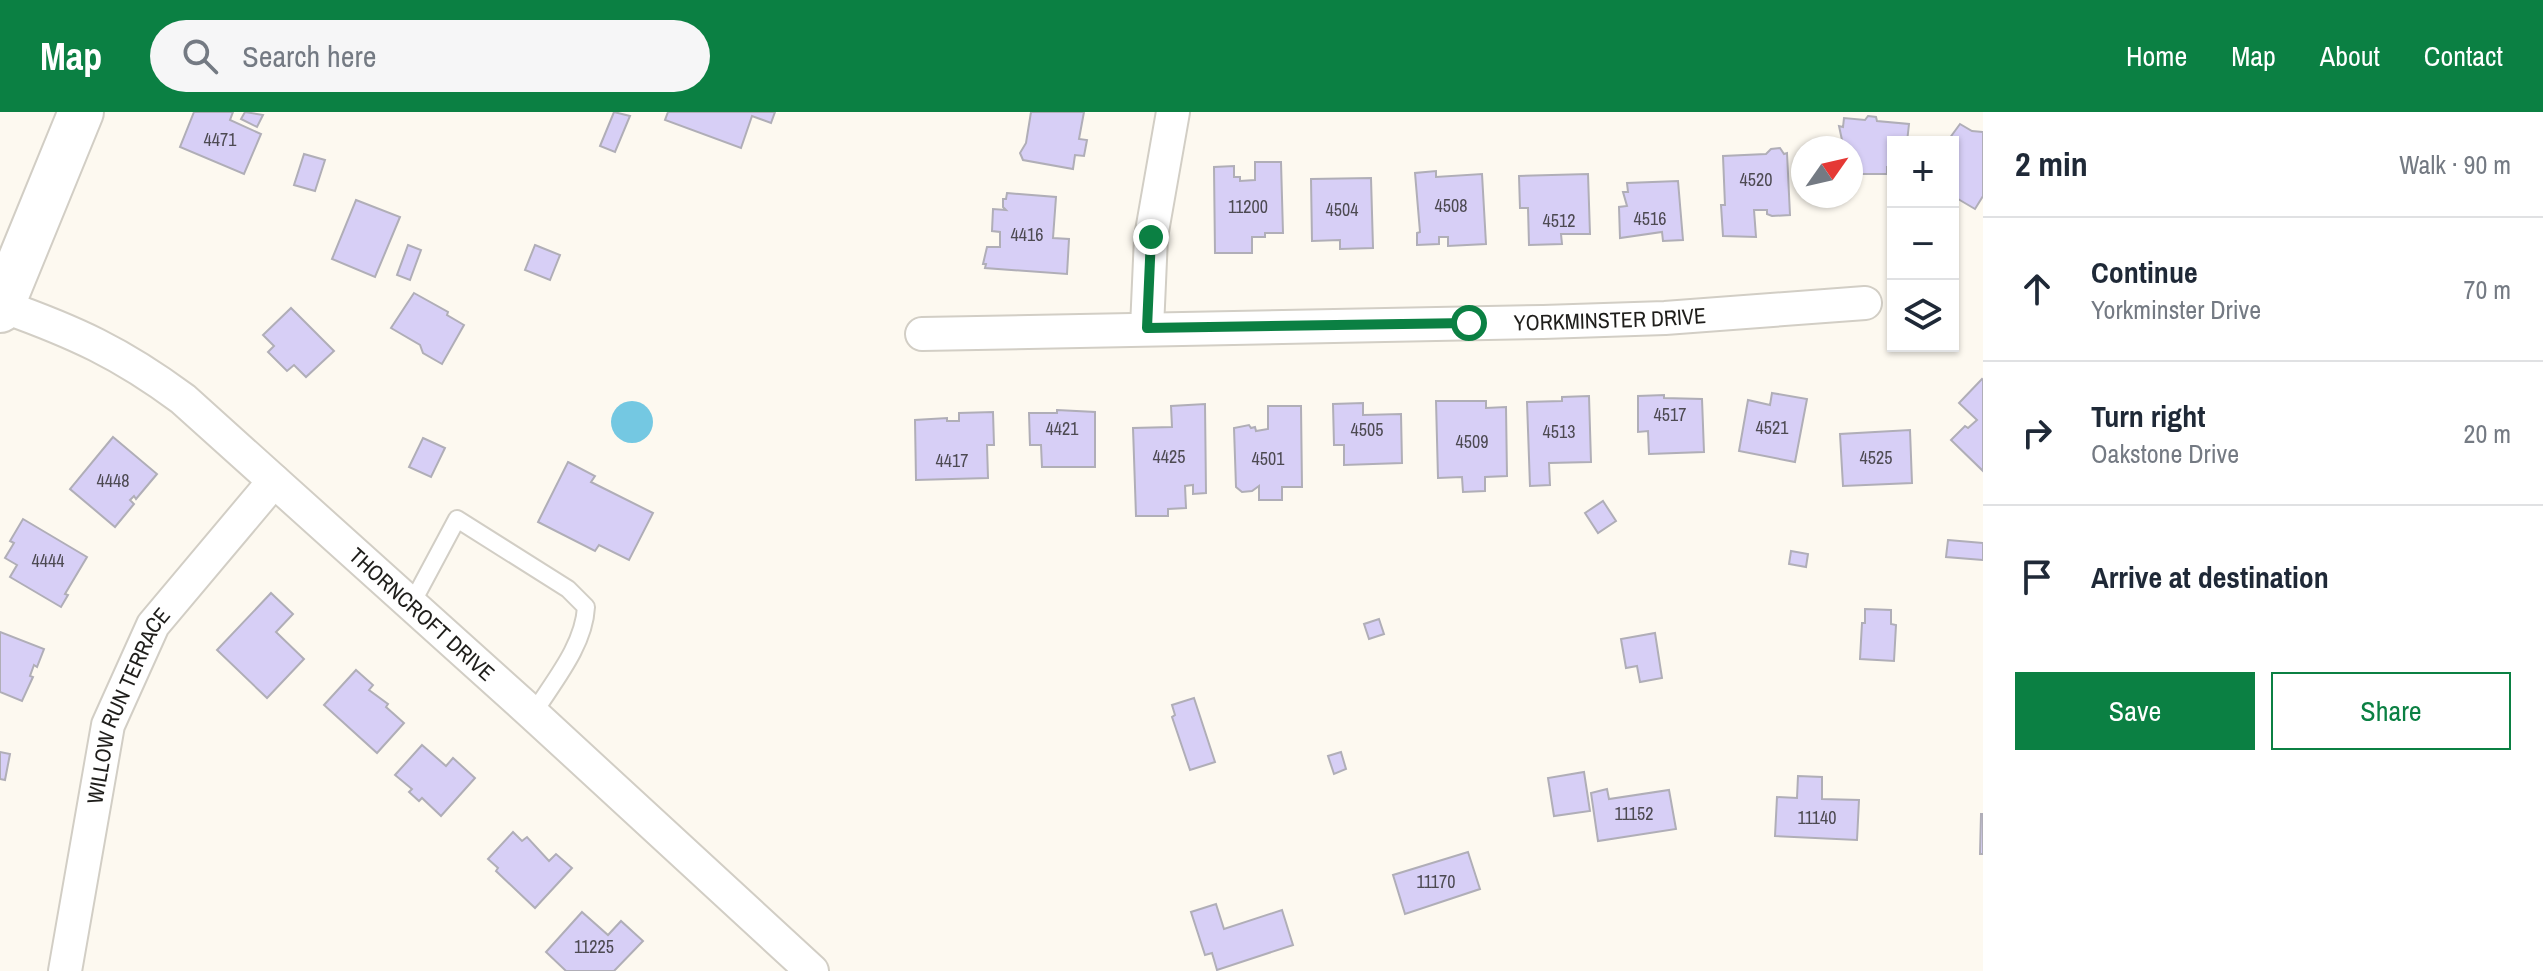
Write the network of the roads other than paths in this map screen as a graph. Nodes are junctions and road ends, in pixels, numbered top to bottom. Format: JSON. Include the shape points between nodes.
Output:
{"nodes":[{"id":1,"x":81,"y":112,"type":"edge"},
{"id":2,"x":1173,"y":112,"type":"edge"},
{"id":3,"x":1865,"y":303,"type":"dead end"},
{"id":4,"x":1,"y":308,"type":"edge"},
{"id":5,"x":1147,"y":328,"type":"junction"},
{"id":6,"x":922,"y":334,"type":"dead end"},
{"id":7,"x":274,"y":481,"type":"junction"},
{"id":8,"x":411,"y":605,"type":"junction"},
{"id":9,"x":533,"y":714,"type":"junction"},
{"id":10,"x":65,"y":971,"type":"edge"},
{"id":11,"x":812,"y":971,"type":"edge"}],
"edges":[{"from":1,"to":4,"type":"street"},
{"from":2,"to":5,"type":"street","via":[[1153,224]]},
{"from":3,"to":5,"type":"street","name":"YORKMINSTER DRIVE","via":[[1656,318]]},
{"from":4,"to":7,"type":"street","name":"THORNCROFT DRIVE","via":[[67,329],[141,367]]},
{"from":5,"to":6,"type":"street","name":"YORKMINSTER DRIVE"},
{"from":7,"to":8,"type":"street","name":"THORNCROFT DRIVE"},
{"from":7,"to":10,"type":"street","name":"WILLOW RUN TERRACE","via":[[153,625],[108,725]]},
{"from":8,"to":9,"type":"street","name":"THORNCROFT DRIVE"},
{"from":8,"to":9,"type":"lane","via":[[457,519],[568,589],[586,607],[585,623]]},
{"from":9,"to":11,"type":"street","name":"THORNCROFT DRIVE"}]}
